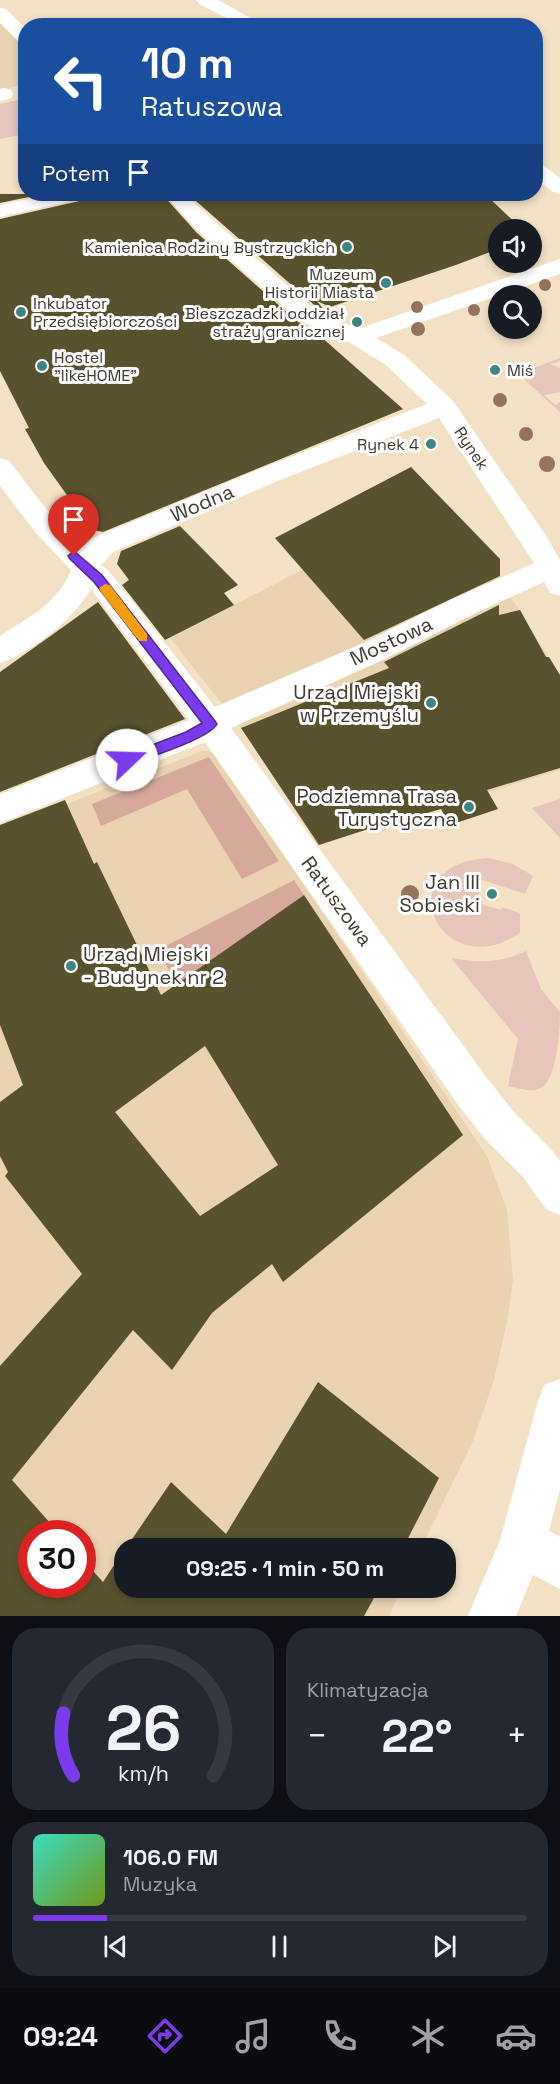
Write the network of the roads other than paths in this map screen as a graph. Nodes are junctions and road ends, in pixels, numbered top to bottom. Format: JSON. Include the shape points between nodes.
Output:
{"nodes":[{"id":1,"x":205,"y":0,"type":"edge"},
{"id":2,"x":0,"y":13,"type":"edge"},
{"id":3,"x":241,"y":18,"type":"edge"},
{"id":4,"x":18,"y":31,"type":"edge"},
{"id":5,"x":543,"y":174,"type":"edge"},
{"id":6,"x":559,"y":187,"type":"edge"},
{"id":7,"x":45,"y":201,"type":"edge"},
{"id":8,"x":181,"y":201,"type":"edge"},
{"id":9,"x":0,"y":211,"type":"edge"},
{"id":10,"x":560,"y":266,"type":"edge"},
{"id":11,"x":357,"y":337,"type":"junction"},
{"id":12,"x":444,"y":407,"type":"junction"},
{"id":13,"x":0,"y":467,"type":"edge"},
{"id":14,"x":85,"y":568,"type":"junction"},
{"id":15,"x":555,"y":576,"type":"edge"},
{"id":16,"x":0,"y":651,"type":"edge"},
{"id":17,"x":210,"y":724,"type":"junction"},
{"id":18,"x":0,"y":809,"type":"edge"},
{"id":19,"x":560,"y":1195,"type":"edge"},
{"id":20,"x":560,"y":1401,"type":"edge"},
{"id":21,"x":541,"y":1553,"type":"edge"},
{"id":22,"x":492,"y":1616,"type":"edge"}],
"edges":[{"from":1,"to":3,"type":"street"},
{"from":2,"to":4,"type":"street"},
{"from":5,"to":6,"type":"street"},
{"from":7,"to":9,"type":"street"},
{"from":8,"to":11,"type":"street","name":"Rynek","via":[[307,315]]},
{"from":10,"to":11,"type":"street"},
{"from":11,"to":12,"type":"street","name":"Rynek","via":[[395,360]]},
{"from":12,"to":14,"type":"street","name":"Wodna","via":[[103,545],[88,559]]},
{"from":12,"to":15,"type":"street","name":"Rynek"},
{"from":13,"to":14,"type":"street","name":"Ratuszowa"},
{"from":14,"to":16,"type":"street","name":"Wodna","via":[[76,591],[60,608]]},
{"from":14,"to":17,"type":"street","name":"Ratuszowa","via":[[98,578]]},
{"from":15,"to":17,"type":"street","name":"Mostowa","via":[[464,606]]},
{"from":17,"to":18,"type":"street","name":"Mostowa","via":[[191,735]]},
{"from":17,"to":19,"type":"street","name":"Ratuszowa","via":[[473,1092],[537,1163]]},
{"from":20,"to":21,"type":"street"},
{"from":21,"to":22,"type":"street"}]}
